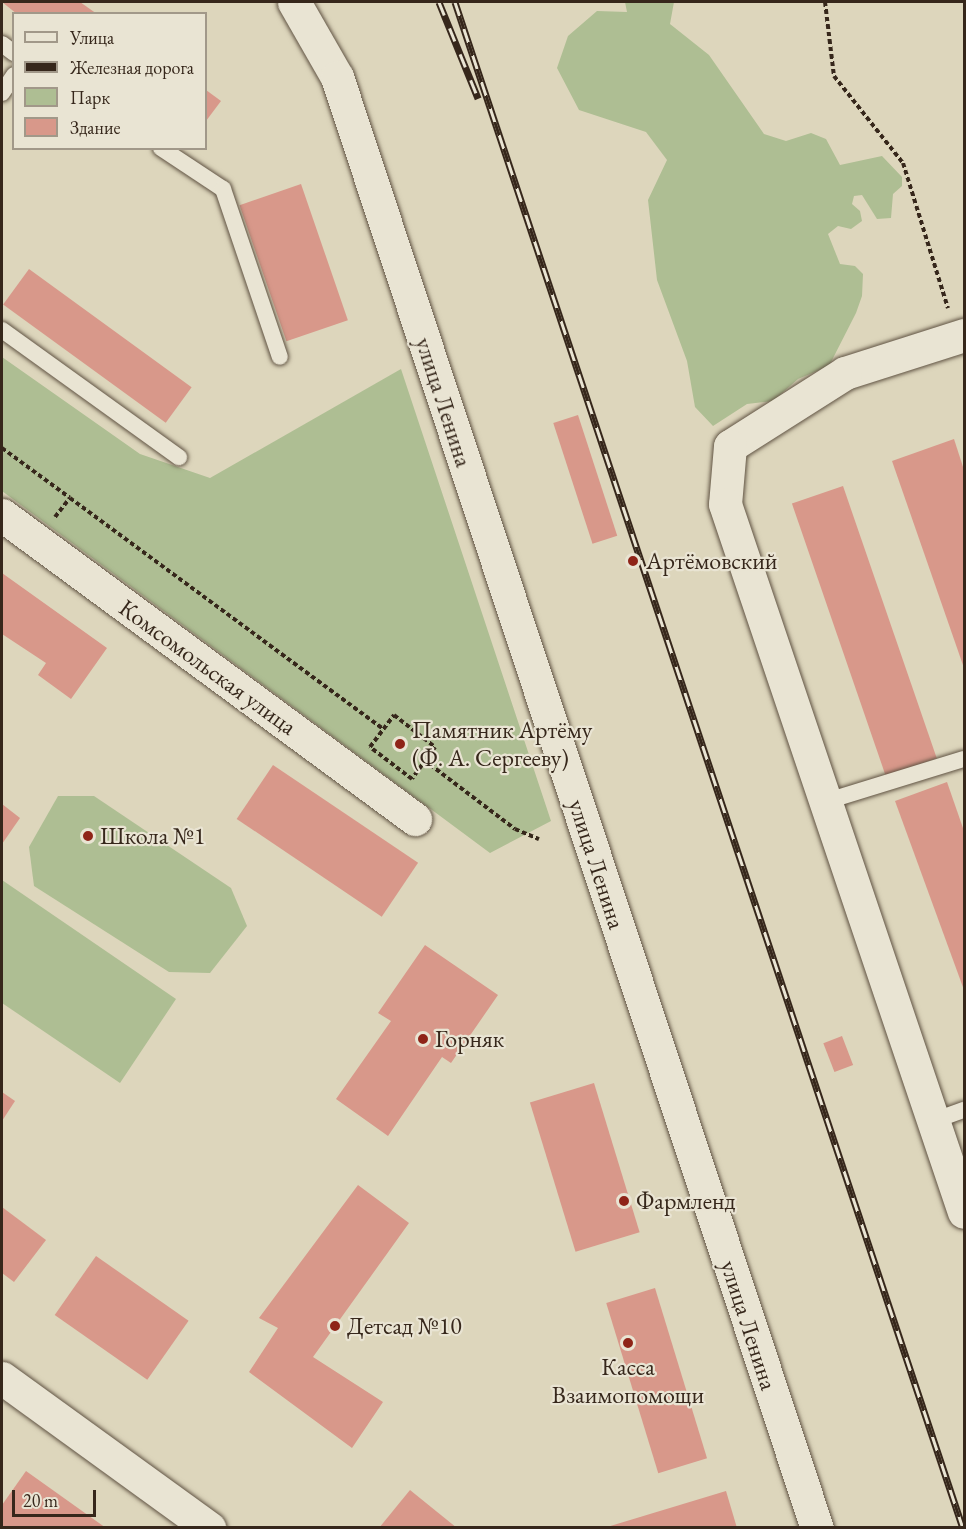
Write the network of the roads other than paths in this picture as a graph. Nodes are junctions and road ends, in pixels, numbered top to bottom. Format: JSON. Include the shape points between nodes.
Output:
{"nodes":[{"id":1,"x":294,"y":2,"type":"edge"},
{"id":2,"x":12,"y":78,"type":"edge"},
{"id":3,"x":2,"y":93,"type":"edge"},
{"id":4,"x":164,"y":150,"type":"edge"},
{"id":5,"x":2,"y":330,"type":"edge"},
{"id":6,"x":961,"y":337,"type":"edge"},
{"id":7,"x":280,"y":357,"type":"dead end"},
{"id":8,"x":179,"y":457,"type":"dead end"},
{"id":9,"x":2,"y":515,"type":"edge"},
{"id":10,"x":964,"y":759,"type":"edge"},
{"id":11,"x":824,"y":802,"type":"junction"},
{"id":12,"x":415,"y":819,"type":"dead end"},
{"id":13,"x":964,"y":1110,"type":"edge"},
{"id":14,"x":933,"y":1121,"type":"junction"},
{"id":15,"x":964,"y":1212,"type":"edge"},
{"id":16,"x":2,"y":1378,"type":"edge"},
{"id":17,"x":209,"y":1527,"type":"edge"},
{"id":18,"x":817,"y":1527,"type":"edge"}],
"edges":[{"from":1,"to":18,"type":"street","name":"улица Ленина","via":[[337,77]]},
{"from":2,"to":3,"type":"lane"},
{"from":4,"to":7,"type":"lane","via":[[223,189]]},
{"from":5,"to":8,"type":"lane"},
{"from":6,"to":11,"type":"street","via":[[845,373],[730,446],[725,504]]},
{"from":9,"to":12,"type":"street","name":"Комсомольская улица"},
{"from":10,"to":11,"type":"lane"},
{"from":11,"to":14,"type":"street"},
{"from":13,"to":14,"type":"lane"},
{"from":14,"to":15,"type":"street"},
{"from":16,"to":17,"type":"street"}]}
